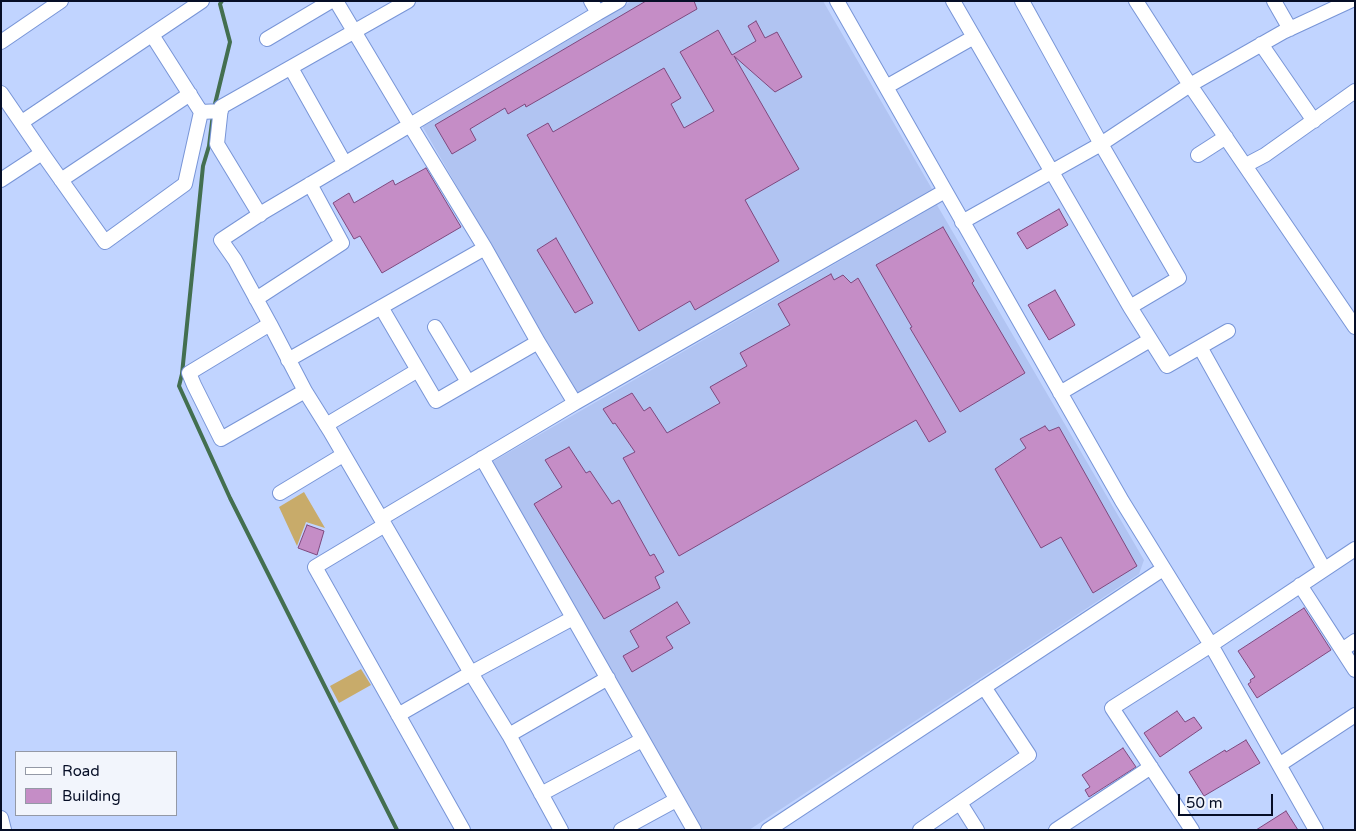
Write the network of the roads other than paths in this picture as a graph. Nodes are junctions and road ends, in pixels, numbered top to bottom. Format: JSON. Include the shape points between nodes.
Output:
{"nodes":[{"id":1,"x":60,"y":1,"type":"edge"},
{"id":2,"x":202,"y":1,"type":"edge"},
{"id":3,"x":331,"y":1,"type":"edge"},
{"id":4,"x":336,"y":1,"type":"edge"},
{"id":5,"x":408,"y":1,"type":"edge"},
{"id":6,"x":619,"y":1,"type":"edge"},
{"id":7,"x":837,"y":1,"type":"edge"},
{"id":8,"x":954,"y":1,"type":"edge"},
{"id":9,"x":1022,"y":1,"type":"edge"},
{"id":10,"x":1136,"y":1,"type":"edge"},
{"id":11,"x":1274,"y":1,"type":"edge"},
{"id":12,"x":1350,"y":1,"type":"edge"},
{"id":13,"x":595,"y":7,"type":"edge"},
{"id":14,"x":1290,"y":28,"type":"junction"},
{"id":15,"x":354,"y":32,"type":"junction"},
{"id":16,"x":152,"y":35,"type":"junction"},
{"id":17,"x":974,"y":37,"type":"junction"},
{"id":18,"x":267,"y":39,"type":"dead end"},
{"id":19,"x":1,"y":42,"type":"edge"},
{"id":20,"x":1261,"y":44,"type":"junction"},
{"id":21,"x":291,"y":68,"type":"junction"},
{"id":22,"x":1190,"y":85,"type":"junction"},
{"id":23,"x":886,"y":87,"type":"junction"},
{"id":24,"x":1355,"y":91,"type":"edge"},
{"id":25,"x":1,"y":93,"type":"edge"},
{"id":26,"x":190,"y":94,"type":"junction"},
{"id":27,"x":221,"y":111,"type":"junction"},
{"id":28,"x":203,"y":112,"type":"junction"},
{"id":29,"x":1314,"y":121,"type":"junction"},
{"id":30,"x":22,"y":122,"type":"junction"},
{"id":31,"x":410,"y":125,"type":"junction"},
{"id":32,"x":1226,"y":137,"type":"junction"},
{"id":33,"x":1101,"y":144,"type":"junction"},
{"id":34,"x":42,"y":152,"type":"junction"},
{"id":35,"x":1198,"y":155,"type":"dead end"},
{"id":36,"x":345,"y":164,"type":"junction"},
{"id":37,"x":1246,"y":166,"type":"junction"},
{"id":38,"x":1052,"y":172,"type":"junction"},
{"id":39,"x":1,"y":180,"type":"edge"},
{"id":40,"x":61,"y":180,"type":"junction"},
{"id":41,"x":310,"y":184,"type":"junction"},
{"id":42,"x":945,"y":191,"type":"junction"},
{"id":43,"x":260,"y":215,"type":"junction"},
{"id":44,"x":962,"y":222,"type":"junction"},
{"id":45,"x":485,"y":248,"type":"junction"},
{"id":46,"x":256,"y":299,"type":"junction"},
{"id":47,"x":381,"y":307,"type":"junction"},
{"id":48,"x":1130,"y":307,"type":"junction"},
{"id":49,"x":270,"y":324,"type":"junction"},
{"id":50,"x":435,"y":327,"type":"dead end"},
{"id":51,"x":1355,"y":327,"type":"edge"},
{"id":52,"x":1228,"y":331,"type":"dead end"},
{"id":53,"x":1150,"y":340,"type":"junction"},
{"id":54,"x":538,"y":342,"type":"junction"},
{"id":55,"x":1200,"y":347,"type":"junction"},
{"id":56,"x":288,"y":360,"type":"junction"},
{"id":57,"x":418,"y":370,"type":"junction"},
{"id":58,"x":468,"y":382,"type":"junction"},
{"id":59,"x":304,"y":391,"type":"junction"},
{"id":60,"x":1060,"y":393,"type":"junction"},
{"id":61,"x":575,"y":403,"type":"junction"},
{"id":62,"x":326,"y":425,"type":"junction"},
{"id":63,"x":343,"y":455,"type":"junction"},
{"id":64,"x":482,"y":458,"type":"junction"},
{"id":65,"x":280,"y":493,"type":"dead end"},
{"id":66,"x":383,"y":521,"type":"junction"},
{"id":67,"x":1355,"y":548,"type":"edge"},
{"id":68,"x":1163,"y":569,"type":"junction"},
{"id":69,"x":1324,"y":569,"type":"junction"},
{"id":70,"x":1300,"y":585,"type":"junction"},
{"id":71,"x":573,"y":618,"type":"junction"},
{"id":72,"x":1355,"y":641,"type":"edge"},
{"id":73,"x":1211,"y":645,"type":"junction"},
{"id":74,"x":1342,"y":650,"type":"junction"},
{"id":75,"x":1355,"y":670,"type":"edge"},
{"id":76,"x":471,"y":673,"type":"junction"},
{"id":77,"x":608,"y":678,"type":"junction"},
{"id":78,"x":984,"y":687,"type":"junction"},
{"id":79,"x":398,"y":715,"type":"junction"},
{"id":80,"x":1355,"y":715,"type":"edge"},
{"id":81,"x":509,"y":735,"type":"junction"},
{"id":82,"x":642,"y":740,"type":"junction"},
{"id":83,"x":1279,"y":765,"type":"junction"},
{"id":84,"x":1151,"y":767,"type":"junction"},
{"id":85,"x":541,"y":794,"type":"junction"},
{"id":86,"x":676,"y":800,"type":"junction"},
{"id":87,"x":960,"y":802,"type":"junction"},
{"id":88,"x":1,"y":818,"type":"edge"},
{"id":89,"x":1187,"y":828,"type":"edge"},
{"id":90,"x":4,"y":830,"type":"edge"},
{"id":91,"x":463,"y":830,"type":"edge"},
{"id":92,"x":561,"y":830,"type":"edge"},
{"id":93,"x":621,"y":830,"type":"edge"},
{"id":94,"x":694,"y":830,"type":"edge"},
{"id":95,"x":768,"y":830,"type":"edge"},
{"id":96,"x":920,"y":830,"type":"edge"},
{"id":97,"x":977,"y":830,"type":"edge"},
{"id":98,"x":1056,"y":830,"type":"edge"},
{"id":99,"x":1316,"y":830,"type":"edge"}],
"edges":[{"from":1,"to":19,"type":"street"},
{"from":2,"to":16,"type":"street"},
{"from":3,"to":18,"type":"street"},
{"from":4,"to":15,"type":"street"},
{"from":5,"to":15,"type":"street"},
{"from":6,"to":13,"type":"street"},
{"from":7,"to":23,"type":"street"},
{"from":8,"to":17,"type":"street"},
{"from":9,"to":33,"type":"street"},
{"from":10,"to":22,"type":"street"},
{"from":11,"to":14,"type":"street"},
{"from":12,"to":14,"type":"street"},
{"from":13,"to":31,"type":"street"},
{"from":14,"to":20,"type":"street"},
{"from":15,"to":21,"type":"street"},
{"from":15,"to":31,"type":"street"},
{"from":16,"to":26,"type":"street"},
{"from":16,"to":30,"type":"street"},
{"from":17,"to":23,"type":"street"},
{"from":17,"to":38,"type":"street"},
{"from":20,"to":22,"type":"street"},
{"from":20,"to":29,"type":"street"},
{"from":21,"to":27,"type":"street","via":[[222,107]]},
{"from":21,"to":36,"type":"street"},
{"from":22,"to":32,"type":"street"},
{"from":22,"to":33,"type":"street"},
{"from":23,"to":42,"type":"street"},
{"from":24,"to":29,"type":"street"},
{"from":25,"to":30,"type":"street"},
{"from":26,"to":28,"type":"street"},
{"from":26,"to":40,"type":"street"},
{"from":27,"to":28,"type":"street"},
{"from":27,"to":43,"type":"street","via":[[218,144]]},
{"from":28,"to":40,"type":"street","via":[[185,184],[105,242]]},
{"from":29,"to":37,"type":"street"},
{"from":30,"to":34,"type":"street"},
{"from":31,"to":36,"type":"street"},
{"from":31,"to":45,"type":"street"},
{"from":32,"to":35,"type":"street"},
{"from":32,"to":37,"type":"street"},
{"from":33,"to":38,"type":"street"},
{"from":33,"to":48,"type":"street","via":[[1179,278]]},
{"from":34,"to":39,"type":"street"},
{"from":34,"to":40,"type":"street"},
{"from":36,"to":41,"type":"street"},
{"from":37,"to":51,"type":"street"},
{"from":38,"to":44,"type":"street"},
{"from":38,"to":48,"type":"street"},
{"from":41,"to":43,"type":"street"},
{"from":41,"to":46,"type":"street","via":[[342,243]]},
{"from":42,"to":44,"type":"street"},
{"from":42,"to":61,"type":"street"},
{"from":43,"to":46,"type":"street","via":[[221,240]]},
{"from":44,"to":60,"type":"street"},
{"from":45,"to":47,"type":"street"},
{"from":45,"to":54,"type":"street"},
{"from":46,"to":49,"type":"street"},
{"from":47,"to":56,"type":"street"},
{"from":47,"to":57,"type":"street"},
{"from":48,"to":53,"type":"street"},
{"from":49,"to":56,"type":"street"},
{"from":49,"to":59,"type":"street","via":[[190,373],[220,439]]},
{"from":50,"to":58,"type":"street"},
{"from":52,"to":55,"type":"street"},
{"from":53,"to":55,"type":"street","via":[[1167,366]]},
{"from":53,"to":60,"type":"street"},
{"from":54,"to":58,"type":"street"},
{"from":54,"to":61,"type":"street"},
{"from":55,"to":69,"type":"street"},
{"from":56,"to":59,"type":"street"},
{"from":57,"to":58,"type":"street","via":[[436,401]]},
{"from":57,"to":62,"type":"street"},
{"from":59,"to":62,"type":"street"},
{"from":60,"to":68,"type":"street"},
{"from":61,"to":64,"type":"street"},
{"from":62,"to":63,"type":"street"},
{"from":63,"to":65,"type":"street"},
{"from":63,"to":66,"type":"street"},
{"from":64,"to":66,"type":"street"},
{"from":64,"to":71,"type":"street"},
{"from":66,"to":76,"type":"street"},
{"from":66,"to":79,"type":"street","via":[[315,567]]},
{"from":67,"to":69,"type":"street"},
{"from":68,"to":73,"type":"street"},
{"from":68,"to":78,"type":"street"},
{"from":69,"to":70,"type":"street"},
{"from":70,"to":73,"type":"street"},
{"from":70,"to":74,"type":"street"},
{"from":71,"to":76,"type":"street"},
{"from":71,"to":77,"type":"street"},
{"from":72,"to":74,"type":"street"},
{"from":73,"to":83,"type":"street"},
{"from":73,"to":84,"type":"street","via":[[1112,708]]},
{"from":74,"to":75,"type":"street"},
{"from":76,"to":79,"type":"street"},
{"from":76,"to":81,"type":"street"},
{"from":77,"to":81,"type":"street"},
{"from":77,"to":82,"type":"street"},
{"from":78,"to":87,"type":"street","via":[[1029,755]]},
{"from":78,"to":95,"type":"street"},
{"from":79,"to":91,"type":"street"},
{"from":80,"to":83,"type":"street"},
{"from":81,"to":85,"type":"street"},
{"from":82,"to":85,"type":"street"},
{"from":82,"to":86,"type":"street"},
{"from":83,"to":99,"type":"street"},
{"from":84,"to":89,"type":"street"},
{"from":84,"to":98,"type":"street"},
{"from":85,"to":92,"type":"street"},
{"from":86,"to":93,"type":"street"},
{"from":86,"to":94,"type":"street"},
{"from":87,"to":96,"type":"street"},
{"from":87,"to":97,"type":"street"},
{"from":88,"to":90,"type":"street"}]}
